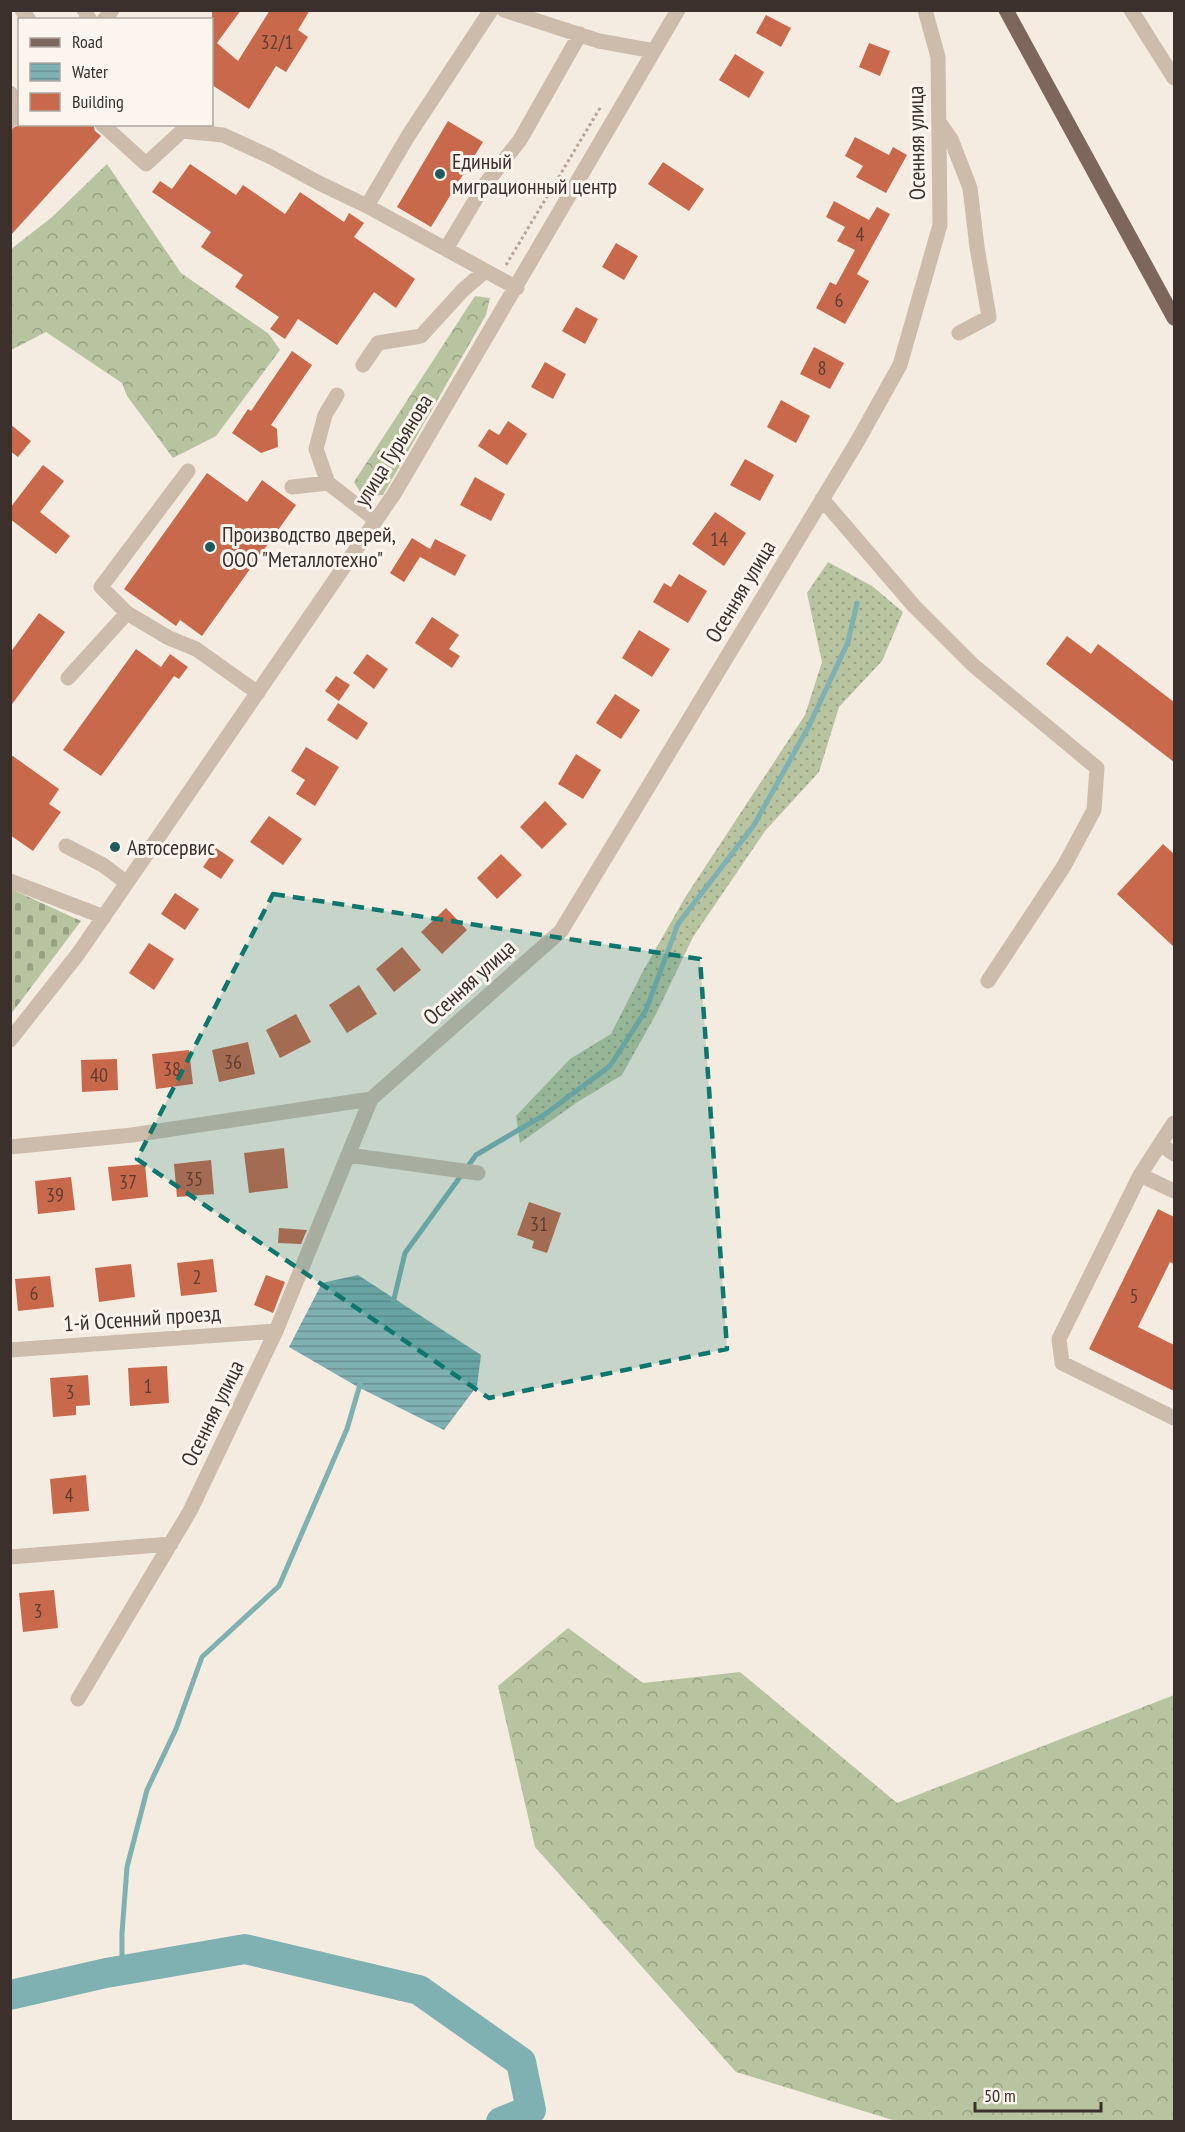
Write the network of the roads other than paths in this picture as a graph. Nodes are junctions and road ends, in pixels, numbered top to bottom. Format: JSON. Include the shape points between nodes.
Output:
{"nodes":[{"id":1,"x":491,"y":10,"type":"edge"},
{"id":2,"x":504,"y":10,"type":"edge"},
{"id":3,"x":678,"y":10,"type":"edge"},
{"id":4,"x":925,"y":10,"type":"edge"},
{"id":5,"x":1006,"y":10,"type":"edge"},
{"id":6,"x":1131,"y":10,"type":"edge"},
{"id":7,"x":580,"y":34,"type":"junction"},
{"id":8,"x":654,"y":51,"type":"junction"},
{"id":9,"x":1174,"y":78,"type":"edge"},
{"id":10,"x":939,"y":122,"type":"junction"},
{"id":11,"x":104,"y":126,"type":"edge"},
{"id":12,"x":367,"y":206,"type":"junction"},
{"id":13,"x":446,"y":249,"type":"junction"},
{"id":14,"x":492,"y":274,"type":"junction"},
{"id":15,"x":517,"y":288,"type":"junction"},
{"id":16,"x":1174,"y":318,"type":"edge"},
{"id":17,"x":959,"y":333,"type":"dead end"},
{"id":18,"x":363,"y":365,"type":"dead end"},
{"id":19,"x":337,"y":395,"type":"dead end"},
{"id":20,"x":188,"y":471,"type":"dead end"},
{"id":21,"x":328,"y":483,"type":"junction"},
{"id":22,"x":292,"y":487,"type":"dead end"},
{"id":23,"x":822,"y":499,"type":"junction"},
{"id":24,"x":376,"y":520,"type":"junction"},
{"id":25,"x":127,"y":613,"type":"junction"},
{"id":26,"x":68,"y":678,"type":"dead end"},
{"id":27,"x":258,"y":693,"type":"junction"},
{"id":28,"x":66,"y":846,"type":"dead end"},
{"id":29,"x":10,"y":881,"type":"edge"},
{"id":30,"x":127,"y":883,"type":"junction"},
{"id":31,"x":104,"y":917,"type":"junction"},
{"id":32,"x":988,"y":981,"type":"dead end"},
{"id":33,"x":10,"y":1040,"type":"edge"},
{"id":34,"x":371,"y":1099,"type":"junction"},
{"id":35,"x":1174,"y":1123,"type":"edge"},
{"id":36,"x":1160,"y":1144,"type":"junction"},
{"id":37,"x":10,"y":1147,"type":"edge"},
{"id":38,"x":1174,"y":1154,"type":"edge"},
{"id":39,"x":348,"y":1155,"type":"junction"},
{"id":40,"x":478,"y":1173,"type":"dead end"},
{"id":41,"x":1140,"y":1175,"type":"junction"},
{"id":42,"x":1174,"y":1191,"type":"edge"},
{"id":43,"x":276,"y":1331,"type":"junction"},
{"id":44,"x":10,"y":1350,"type":"edge"},
{"id":45,"x":1174,"y":1418,"type":"edge"},
{"id":46,"x":171,"y":1544,"type":"junction"},
{"id":47,"x":10,"y":1557,"type":"edge"},
{"id":48,"x":78,"y":1699,"type":"dead end"}],
"edges":[{"from":1,"to":12,"type":"street"},
{"from":2,"to":7,"type":"street"},
{"from":3,"to":8,"type":"street","name":"улица Гурьянова"},
{"from":4,"to":10,"type":"street","name":"Осенняя улица","via":[[938,57]]},
{"from":5,"to":16,"type":"main road"},
{"from":6,"to":9,"type":"street"},
{"from":7,"to":8,"type":"street"},
{"from":7,"to":13,"type":"street","via":[[520,140],[483,187]]},
{"from":8,"to":15,"type":"street","name":"улица Гурьянова"},
{"from":10,"to":17,"type":"street","via":[[951,139],[970,188],[989,317]]},
{"from":10,"to":23,"type":"street","name":"Осенняя улица","via":[[940,225],[900,365]]},
{"from":11,"to":12,"type":"street","via":[[146,164],[182,131],[223,135]]},
{"from":12,"to":13,"type":"street"},
{"from":13,"to":14,"type":"street"},
{"from":14,"to":15,"type":"street"},
{"from":14,"to":18,"type":"street","via":[[463,290],[421,336],[378,343]]},
{"from":15,"to":24,"type":"street","name":"улица Гурьянова"},
{"from":19,"to":21,"type":"street","via":[[325,415],[316,449]]},
{"from":20,"to":25,"type":"street","via":[[101,587]]},
{"from":21,"to":22,"type":"street"},
{"from":21,"to":24,"type":"street"},
{"from":23,"to":32,"type":"street","via":[[914,606],[973,665],[1097,768],[1094,810],[1064,866]]},
{"from":23,"to":34,"type":"street","name":"Осенняя улица","via":[[561,931]]},
{"from":24,"to":27,"type":"street","name":"улица Гурьянова"},
{"from":25,"to":26,"type":"street"},
{"from":25,"to":27,"type":"street","via":[[196,650]]},
{"from":27,"to":30,"type":"street","name":"улица Гурьянова"},
{"from":28,"to":30,"type":"street","via":[[103,864]]},
{"from":29,"to":31,"type":"street"},
{"from":30,"to":31,"type":"street","name":"улица Гурьянова"},
{"from":31,"to":33,"type":"street","name":"улица Гурьянова"},
{"from":34,"to":37,"type":"street","via":[[132,1136]]},
{"from":34,"to":39,"type":"street","name":"Осенняя улица"},
{"from":35,"to":36,"type":"street"},
{"from":36,"to":38,"type":"street"},
{"from":36,"to":41,"type":"street"},
{"from":39,"to":40,"type":"street"},
{"from":39,"to":43,"type":"street","name":"Осенняя улица"},
{"from":41,"to":42,"type":"street"},
{"from":41,"to":45,"type":"street","via":[[1059,1339],[1062,1363]]},
{"from":43,"to":44,"type":"street","name":"1-й Осенний проезд"},
{"from":43,"to":46,"type":"street","name":"Осенняя улица"},
{"from":46,"to":47,"type":"street"},
{"from":46,"to":48,"type":"street","name":"Осенняя улица"}]}
